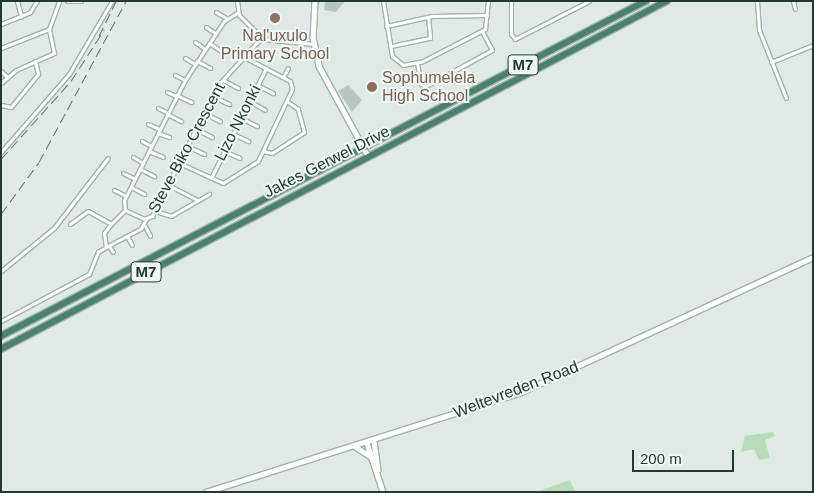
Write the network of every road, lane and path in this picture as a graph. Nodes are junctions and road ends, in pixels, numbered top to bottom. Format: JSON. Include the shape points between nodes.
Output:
{"nodes":[{"id":1,"x":17,"y":1,"type":"edge"},
{"id":2,"x":37,"y":1,"type":"edge"},
{"id":3,"x":59,"y":1,"type":"edge"},
{"id":4,"x":68,"y":1,"type":"edge"},
{"id":5,"x":82,"y":1,"type":"edge"},
{"id":6,"x":112,"y":1,"type":"edge"},
{"id":7,"x":237,"y":1,"type":"edge"},
{"id":8,"x":315,"y":1,"type":"edge"},
{"id":9,"x":384,"y":1,"type":"edge"},
{"id":10,"x":488,"y":1,"type":"edge"},
{"id":11,"x":511,"y":1,"type":"edge"},
{"id":12,"x":589,"y":1,"type":"edge"},
{"id":13,"x":646,"y":1,"type":"edge"},
{"id":14,"x":667,"y":1,"type":"edge"},
{"id":15,"x":756,"y":1,"type":"edge"},
{"id":16,"x":793,"y":1,"type":"edge"},
{"id":17,"x":795,"y":9,"type":"dead end"},
{"id":18,"x":216,"y":12,"type":"dead end"},
{"id":19,"x":237,"y":13,"type":"junction"},
{"id":20,"x":488,"y":15,"type":"junction"},
{"id":21,"x":21,"y":16,"type":"junction"},
{"id":22,"x":428,"y":17,"type":"junction"},
{"id":23,"x":226,"y":18,"type":"junction"},
{"id":24,"x":1,"y":24,"type":"edge"},
{"id":25,"x":386,"y":26,"type":"junction"},
{"id":26,"x":206,"y":27,"type":"dead end"},
{"id":27,"x":48,"y":29,"type":"junction"},
{"id":28,"x":482,"y":31,"type":"junction"},
{"id":29,"x":215,"y":33,"type":"junction"},
{"id":30,"x":261,"y":38,"type":"junction"},
{"id":31,"x":195,"y":42,"type":"dead end"},
{"id":32,"x":209,"y":43,"type":"junction"},
{"id":33,"x":314,"y":44,"type":"junction"},
{"id":34,"x":813,"y":45,"type":"edge"},
{"id":35,"x":391,"y":46,"type":"junction"},
{"id":36,"x":1,"y":48,"type":"edge"},
{"id":37,"x":205,"y":49,"type":"junction"},
{"id":38,"x":221,"y":51,"type":"dead end"},
{"id":39,"x":244,"y":57,"type":"junction"},
{"id":40,"x":185,"y":58,"type":"dead end"},
{"id":41,"x":35,"y":61,"type":"junction"},
{"id":42,"x":196,"y":62,"type":"junction"},
{"id":43,"x":771,"y":62,"type":"junction"},
{"id":44,"x":416,"y":63,"type":"junction"},
{"id":45,"x":210,"y":68,"type":"dead end"},
{"id":46,"x":266,"y":68,"type":"junction"},
{"id":47,"x":288,"y":68,"type":"dead end"},
{"id":48,"x":1,"y":71,"type":"edge"},
{"id":49,"x":175,"y":74,"type":"dead end"},
{"id":50,"x":7,"y":77,"type":"junction"},
{"id":51,"x":283,"y":77,"type":"junction"},
{"id":52,"x":185,"y":80,"type":"junction"},
{"id":53,"x":222,"y":80,"type":"junction"},
{"id":54,"x":1,"y":83,"type":"edge"},
{"id":55,"x":257,"y":85,"type":"junction"},
{"id":56,"x":238,"y":88,"type":"dead end"},
{"id":57,"x":167,"y":92,"type":"dead end"},
{"id":58,"x":274,"y":93,"type":"dead end"},
{"id":59,"x":176,"y":96,"type":"junction"},
{"id":60,"x":212,"y":96,"type":"junction"},
{"id":61,"x":786,"y":98,"type":"dead end"},
{"id":62,"x":191,"y":102,"type":"dead end"},
{"id":63,"x":249,"y":102,"type":"junction"},
{"id":64,"x":288,"y":102,"type":"junction"},
{"id":65,"x":229,"y":104,"type":"dead end"},
{"id":66,"x":1,"y":105,"type":"edge"},
{"id":67,"x":158,"y":108,"type":"dead end"},
{"id":68,"x":266,"y":110,"type":"dead end"},
{"id":69,"x":168,"y":113,"type":"junction"},
{"id":70,"x":204,"y":113,"type":"junction"},
{"id":71,"x":241,"y":118,"type":"junction"},
{"id":72,"x":181,"y":120,"type":"dead end"},
{"id":73,"x":220,"y":121,"type":"dead end"},
{"id":74,"x":148,"y":124,"type":"dead end"},
{"id":75,"x":256,"y":126,"type":"dead end"},
{"id":76,"x":196,"y":129,"type":"junction"},
{"id":77,"x":159,"y":131,"type":"junction"},
{"id":78,"x":232,"y":134,"type":"junction"},
{"id":79,"x":169,"y":137,"type":"dead end"},
{"id":80,"x":212,"y":137,"type":"dead end"},
{"id":81,"x":142,"y":141,"type":"dead end"},
{"id":82,"x":248,"y":141,"type":"dead end"},
{"id":83,"x":151,"y":146,"type":"junction"},
{"id":84,"x":187,"y":146,"type":"junction"},
{"id":85,"x":363,"y":148,"type":"junction"},
{"id":86,"x":149,"y":151,"type":"junction"},
{"id":87,"x":224,"y":151,"type":"junction"},
{"id":88,"x":263,"y":151,"type":"junction"},
{"id":89,"x":1,"y":152,"type":"edge"},
{"id":90,"x":204,"y":154,"type":"dead end"},
{"id":91,"x":368,"y":156,"type":"junction"},
{"id":92,"x":133,"y":157,"type":"dead end"},
{"id":93,"x":163,"y":157,"type":"dead end"},
{"id":94,"x":108,"y":158,"type":"dead end"},
{"id":95,"x":240,"y":158,"type":"dead end"},
{"id":96,"x":179,"y":162,"type":"junction"},
{"id":97,"x":143,"y":163,"type":"junction"},
{"id":98,"x":140,"y":169,"type":"junction"},
{"id":99,"x":123,"y":173,"type":"dead end"},
{"id":100,"x":154,"y":176,"type":"dead end"},
{"id":101,"x":211,"y":178,"type":"junction"},
{"id":102,"x":135,"y":179,"type":"junction"},
{"id":103,"x":168,"y":185,"type":"junction"},
{"id":104,"x":131,"y":187,"type":"junction"},
{"id":105,"x":114,"y":190,"type":"dead end"},
{"id":106,"x":144,"y":194,"type":"dead end"},
{"id":107,"x":209,"y":194,"type":"dead end"},
{"id":108,"x":126,"y":196,"type":"junction"},
{"id":109,"x":198,"y":200,"type":"junction"},
{"id":110,"x":125,"y":210,"type":"junction"},
{"id":111,"x":155,"y":211,"type":"junction"},
{"id":112,"x":146,"y":219,"type":"junction"},
{"id":113,"x":70,"y":224,"type":"dead end"},
{"id":114,"x":111,"y":224,"type":"junction"},
{"id":115,"x":144,"y":226,"type":"junction"},
{"id":116,"x":127,"y":236,"type":"junction"},
{"id":117,"x":150,"y":236,"type":"dead end"},
{"id":118,"x":132,"y":245,"type":"dead end"},
{"id":119,"x":108,"y":246,"type":"junction"},
{"id":120,"x":113,"y":252,"type":"dead end"},
{"id":121,"x":813,"y":256,"type":"edge"},
{"id":122,"x":1,"y":271,"type":"edge"},
{"id":123,"x":1,"y":321,"type":"edge"},
{"id":124,"x":1,"y":336,"type":"edge"},
{"id":125,"x":1,"y":349,"type":"edge"},
{"id":126,"x":374,"y":441,"type":"junction"},
{"id":127,"x":367,"y":443,"type":"junction"},
{"id":128,"x":354,"y":447,"type":"junction"},
{"id":129,"x":372,"y":459,"type":"junction"},
{"id":130,"x":379,"y":476,"type":"junction"},
{"id":131,"x":206,"y":492,"type":"edge"},
{"id":132,"x":383,"y":492,"type":"edge"}],
"edges":[{"from":1,"to":21,"type":"street"},
{"from":2,"to":21,"type":"street","via":[[33,10]]},
{"from":3,"to":27,"type":"street"},
{"from":4,"to":5,"type":"street"},
{"from":6,"to":89,"type":"street","via":[[70,74]]},
{"from":7,"to":19,"type":"street"},
{"from":8,"to":33,"type":"street"},
{"from":9,"to":25,"type":"street"},
{"from":10,"to":20,"type":"street"},
{"from":11,"to":12,"type":"street","via":[[511,34],[515,39]]},
{"from":13,"to":85,"type":"highway","name":"Jakes Gerwel Drive","number":"M7"},
{"from":14,"to":91,"type":"highway","name":"Jakes Gerwel Drive","number":"M7"},
{"from":15,"to":43,"type":"street","via":[[759,30]]},
{"from":16,"to":17,"type":"street"},
{"from":18,"to":23,"type":"street"},
{"from":19,"to":23,"type":"street","name":"Steve Biko Crescent"},
{"from":19,"to":30,"type":"street"},
{"from":20,"to":22,"type":"street"},
{"from":20,"to":28,"type":"street"},
{"from":21,"to":24,"type":"street"},
{"from":22,"to":25,"type":"street"},
{"from":22,"to":35,"type":"street","via":[[430,38]]},
{"from":23,"to":29,"type":"street","name":"Steve Biko Crescent"},
{"from":25,"to":35,"type":"street"},
{"from":26,"to":29,"type":"street"},
{"from":27,"to":36,"type":"street"},
{"from":27,"to":41,"type":"street","via":[[55,50]]},
{"from":28,"to":44,"type":"street"},
{"from":28,"to":44,"type":"street","via":[[492,50],[426,86],[421,84]]},
{"from":29,"to":32,"type":"street","name":"Steve Biko Crescent"},
{"from":30,"to":33,"type":"street"},
{"from":30,"to":39,"type":"street","name":"Steve Biko Crescent"},
{"from":31,"to":37,"type":"street"},
{"from":32,"to":37,"type":"street","name":"Steve Biko Crescent"},
{"from":32,"to":38,"type":"street"},
{"from":33,"to":85,"type":"street","via":[[327,85]]},
{"from":34,"to":43,"type":"street"},
{"from":35,"to":44,"type":"street","via":[[396,62]]},
{"from":37,"to":42,"type":"street","name":"Steve Biko Crescent"},
{"from":39,"to":46,"type":"street"},
{"from":39,"to":53,"type":"street","name":"Steve Biko Crescent"},
{"from":40,"to":42,"type":"street"},
{"from":41,"to":50,"type":"street"},
{"from":41,"to":66,"type":"street","via":[[38,74],[11,107]]},
{"from":42,"to":45,"type":"street"},
{"from":42,"to":52,"type":"street","name":"Steve Biko Crescent"},
{"from":43,"to":61,"type":"street"},
{"from":46,"to":51,"type":"street"},
{"from":46,"to":55,"type":"street","name":"Lizo Nkonki"},
{"from":47,"to":51,"type":"street"},
{"from":48,"to":50,"type":"street"},
{"from":49,"to":52,"type":"street"},
{"from":50,"to":54,"type":"street"},
{"from":51,"to":64,"type":"street","via":[[292,89]]},
{"from":52,"to":59,"type":"street","name":"Steve Biko Crescent"},
{"from":53,"to":56,"type":"street"},
{"from":53,"to":60,"type":"street","name":"Steve Biko Crescent"},
{"from":55,"to":58,"type":"street"},
{"from":55,"to":63,"type":"street","name":"Lizo Nkonki"},
{"from":57,"to":59,"type":"street"},
{"from":59,"to":62,"type":"street"},
{"from":59,"to":69,"type":"street","name":"Steve Biko Crescent"},
{"from":60,"to":65,"type":"street"},
{"from":60,"to":70,"type":"street","name":"Steve Biko Crescent"},
{"from":63,"to":68,"type":"street"},
{"from":63,"to":71,"type":"street","name":"Lizo Nkonki"},
{"from":64,"to":88,"type":"street"},
{"from":64,"to":88,"type":"street","via":[[298,109],[304,132],[272,153]]},
{"from":67,"to":69,"type":"street"},
{"from":69,"to":72,"type":"street"},
{"from":69,"to":77,"type":"street","name":"Steve Biko Crescent"},
{"from":70,"to":73,"type":"street"},
{"from":70,"to":76,"type":"street","name":"Steve Biko Crescent"},
{"from":71,"to":75,"type":"street"},
{"from":71,"to":78,"type":"street","name":"Lizo Nkonki"},
{"from":74,"to":77,"type":"street"},
{"from":76,"to":80,"type":"street"},
{"from":76,"to":84,"type":"street","name":"Steve Biko Crescent"},
{"from":77,"to":79,"type":"street"},
{"from":77,"to":83,"type":"street","name":"Steve Biko Crescent"},
{"from":78,"to":82,"type":"street"},
{"from":78,"to":87,"type":"street","name":"Lizo Nkonki"},
{"from":81,"to":83,"type":"street"},
{"from":83,"to":86,"type":"street","name":"Steve Biko Crescent"},
{"from":84,"to":90,"type":"street"},
{"from":84,"to":96,"type":"street","name":"Steve Biko Crescent"},
{"from":85,"to":91,"type":"street"},
{"from":85,"to":124,"type":"highway","name":"Jakes Gerwel Drive","number":"M7"},
{"from":86,"to":93,"type":"street"},
{"from":86,"to":97,"type":"street","name":"Steve Biko Crescent"},
{"from":87,"to":95,"type":"street"},
{"from":87,"to":101,"type":"street","name":"Lizo Nkonki"},
{"from":88,"to":101,"type":"street","via":[[257,163],[227,182]]},
{"from":91,"to":125,"type":"highway","name":"Jakes Gerwel Drive","number":"M7"},
{"from":92,"to":97,"type":"street"},
{"from":94,"to":122,"type":"street","via":[[54,228]]},
{"from":96,"to":101,"type":"street"},
{"from":96,"to":103,"type":"street","name":"Steve Biko Crescent"},
{"from":97,"to":98,"type":"street","name":"Steve Biko Crescent"},
{"from":98,"to":100,"type":"street"},
{"from":98,"to":102,"type":"street","name":"Steve Biko Crescent"},
{"from":99,"to":102,"type":"street"},
{"from":102,"to":104,"type":"street","name":"Steve Biko Crescent"},
{"from":103,"to":109,"type":"street"},
{"from":103,"to":111,"type":"street","name":"Steve Biko Crescent"},
{"from":104,"to":106,"type":"street"},
{"from":104,"to":108,"type":"street","name":"Steve Biko Crescent"},
{"from":105,"to":108,"type":"street"},
{"from":107,"to":109,"type":"street"},
{"from":108,"to":110,"type":"street","name":"Steve Biko Crescent"},
{"from":109,"to":111,"type":"street","via":[[171,216]]},
{"from":110,"to":112,"type":"street","name":"Steve Biko Crescent"},
{"from":110,"to":114,"type":"street"},
{"from":111,"to":112,"type":"street","name":"Steve Biko Crescent"},
{"from":112,"to":115,"type":"street"},
{"from":113,"to":114,"type":"street","via":[[87,211]]},
{"from":114,"to":119,"type":"street","via":[[104,233],[104,243]]},
{"from":115,"to":116,"type":"street"},
{"from":115,"to":117,"type":"street"},
{"from":116,"to":118,"type":"street"},
{"from":116,"to":119,"type":"street"},
{"from":119,"to":120,"type":"street"},
{"from":119,"to":123,"type":"street","via":[[98,252],[89,274]]},
{"from":121,"to":126,"type":"street","name":"Weltevreden Road","via":[[521,392]]},
{"from":126,"to":127,"type":"street","name":"Weltevreden Road"},
{"from":126,"to":130,"type":"street"},
{"from":127,"to":128,"type":"street","name":"Weltevreden Road"},
{"from":127,"to":129,"type":"street"},
{"from":128,"to":129,"type":"street","via":[[363,449]]},
{"from":128,"to":131,"type":"street","name":"Weltevreden Road"},
{"from":129,"to":130,"type":"street"},
{"from":130,"to":132,"type":"street"}]}
